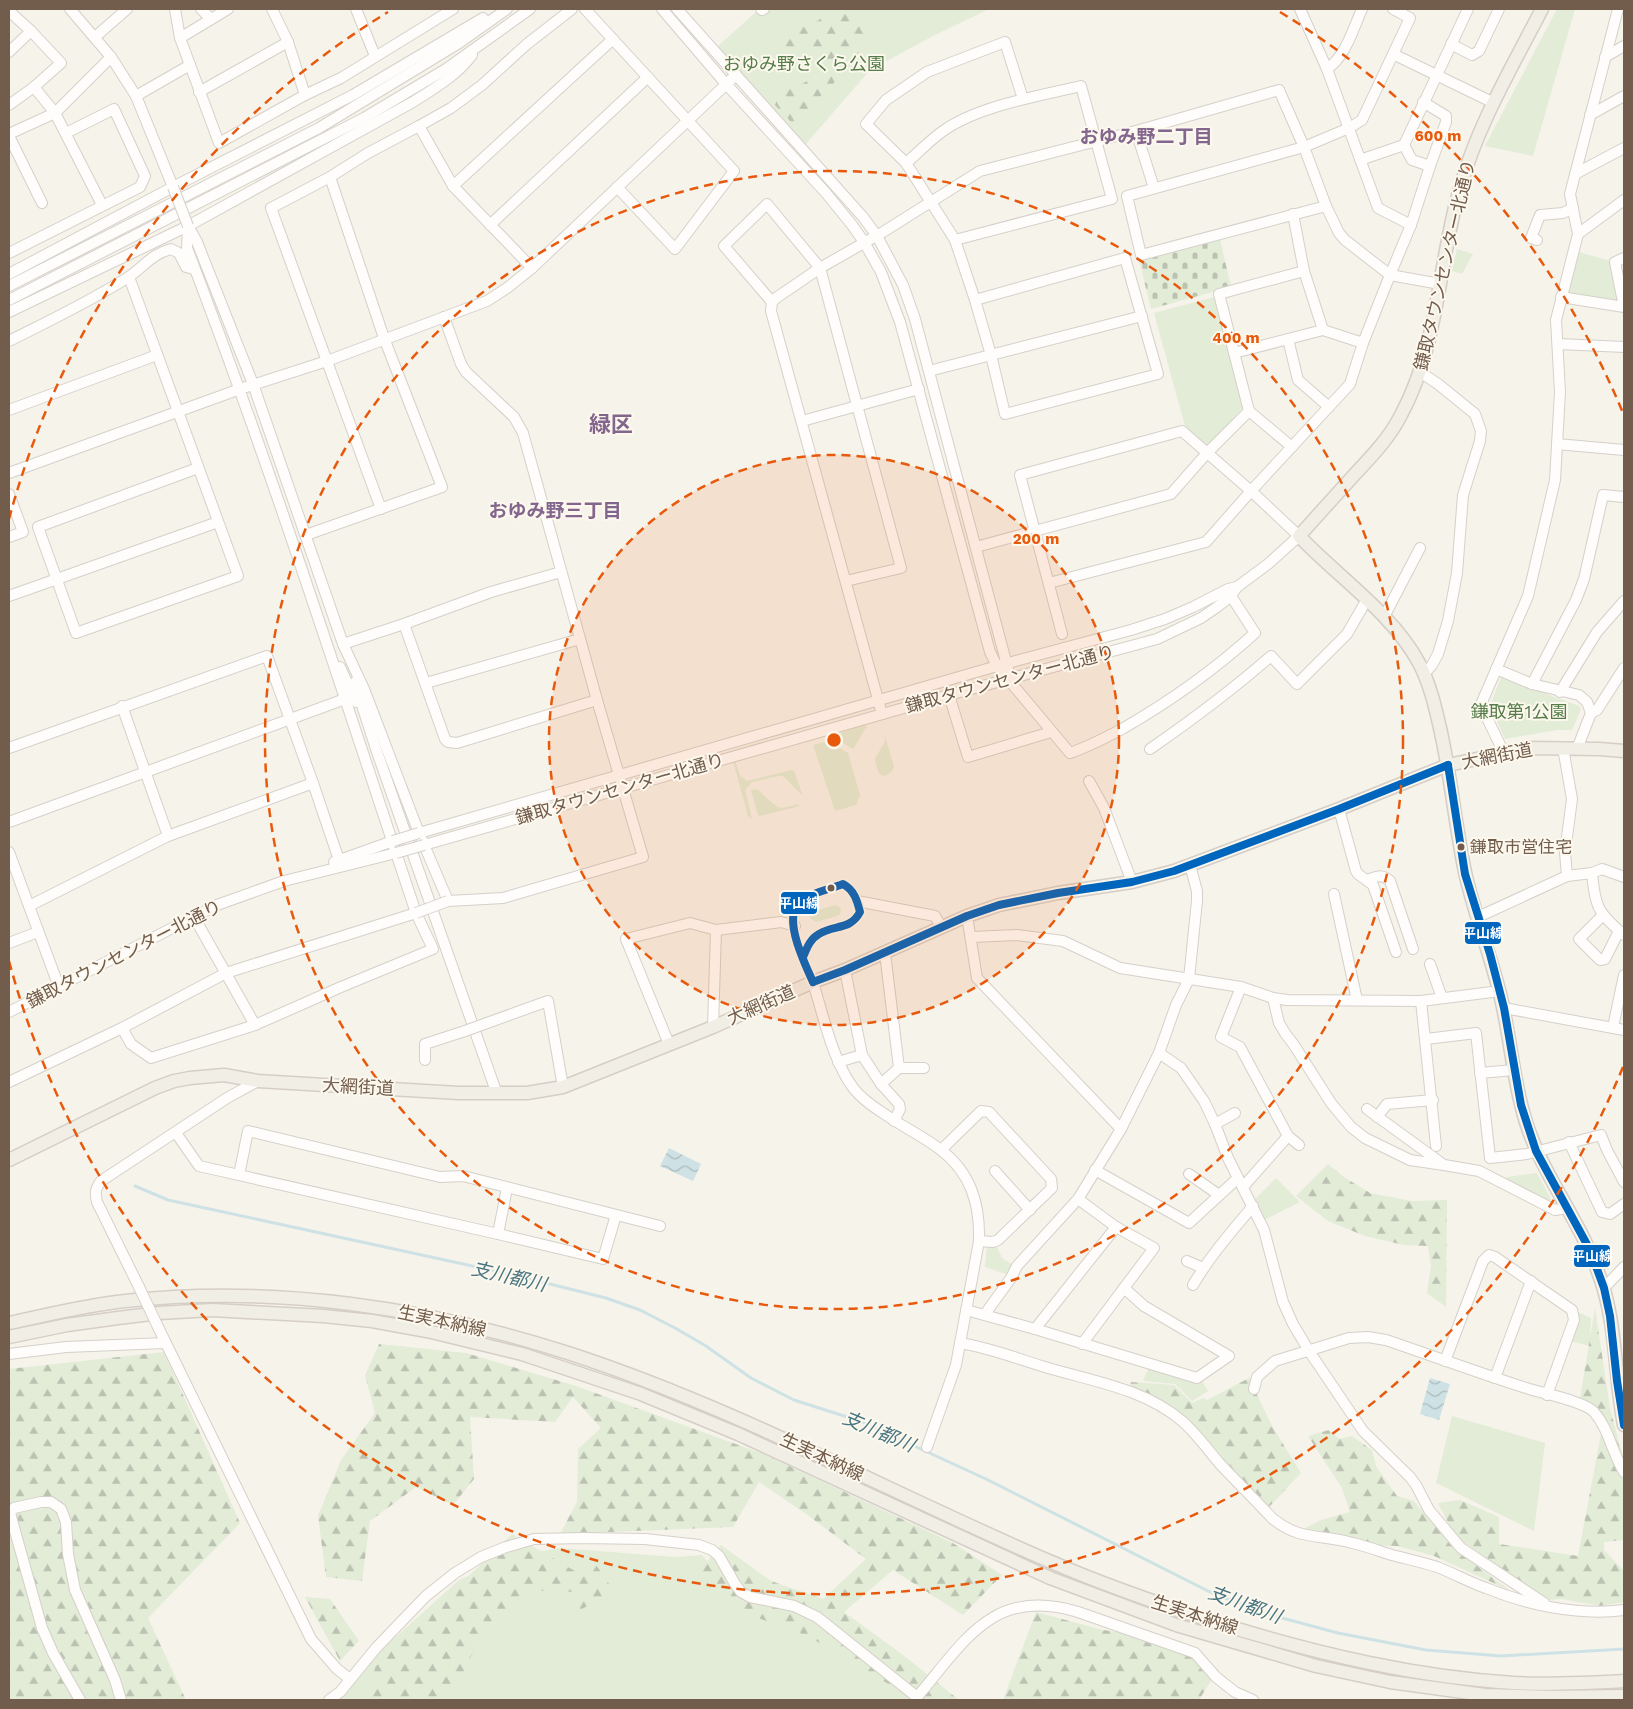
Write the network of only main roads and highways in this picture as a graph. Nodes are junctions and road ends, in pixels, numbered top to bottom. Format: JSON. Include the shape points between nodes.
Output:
{"nodes":[{"id":1,"x":1542,"y":9,"type":"edge"},
{"id":2,"x":1624,"y":751,"type":"edge"},
{"id":3,"x":1448,"y":765,"type":"junction"},
{"id":4,"x":9,"y":1160,"type":"edge"},
{"id":5,"x":9,"y":1323,"type":"edge"},
{"id":6,"x":9,"y":1337,"type":"edge"},
{"id":7,"x":1624,"y":1425,"type":"edge"},
{"id":8,"x":1624,"y":1681,"type":"edge"},
{"id":9,"x":1624,"y":1696,"type":"edge"}],
"edges":[{"from":1,"to":3,"type":"main road","name":"鎌取タウンセンター北通り","via":[[1472,150],[1459,190],[1428,347],[1400,417],[1384,441],[1299,536],[1384,617],[1406,644],[1424,674]]},
{"from":2,"to":3,"type":"main road","name":"大網街道","via":[[1529,748]]},
{"from":3,"to":4,"type":"main road","name":"大網街道","via":[[1190,865],[1132,882],[999,905],[967,916],[713,1027],[563,1088],[527,1093],[458,1093],[205,1075],[174,1081],[130,1100]]},
{"from":3,"to":7,"type":"main road","via":[[1465,874],[1500,991],[1521,1105],[1536,1151],[1590,1250],[1604,1288]]},
{"from":5,"to":8,"type":"main road","name":"生実本納線","via":[[119,1301],[240,1296],[340,1302],[441,1319],[566,1352],[631,1375],[771,1434],[1054,1563],[1159,1604],[1267,1638],[1398,1670],[1449,1677],[1516,1683]]},
{"from":6,"to":9,"type":"main road","name":"生実本納線","via":[[118,1318],[212,1310],[324,1316],[427,1331],[522,1354],[641,1394],[738,1434],[1050,1578],[1176,1625],[1316,1666],[1390,1682],[1485,1695]]}]}
